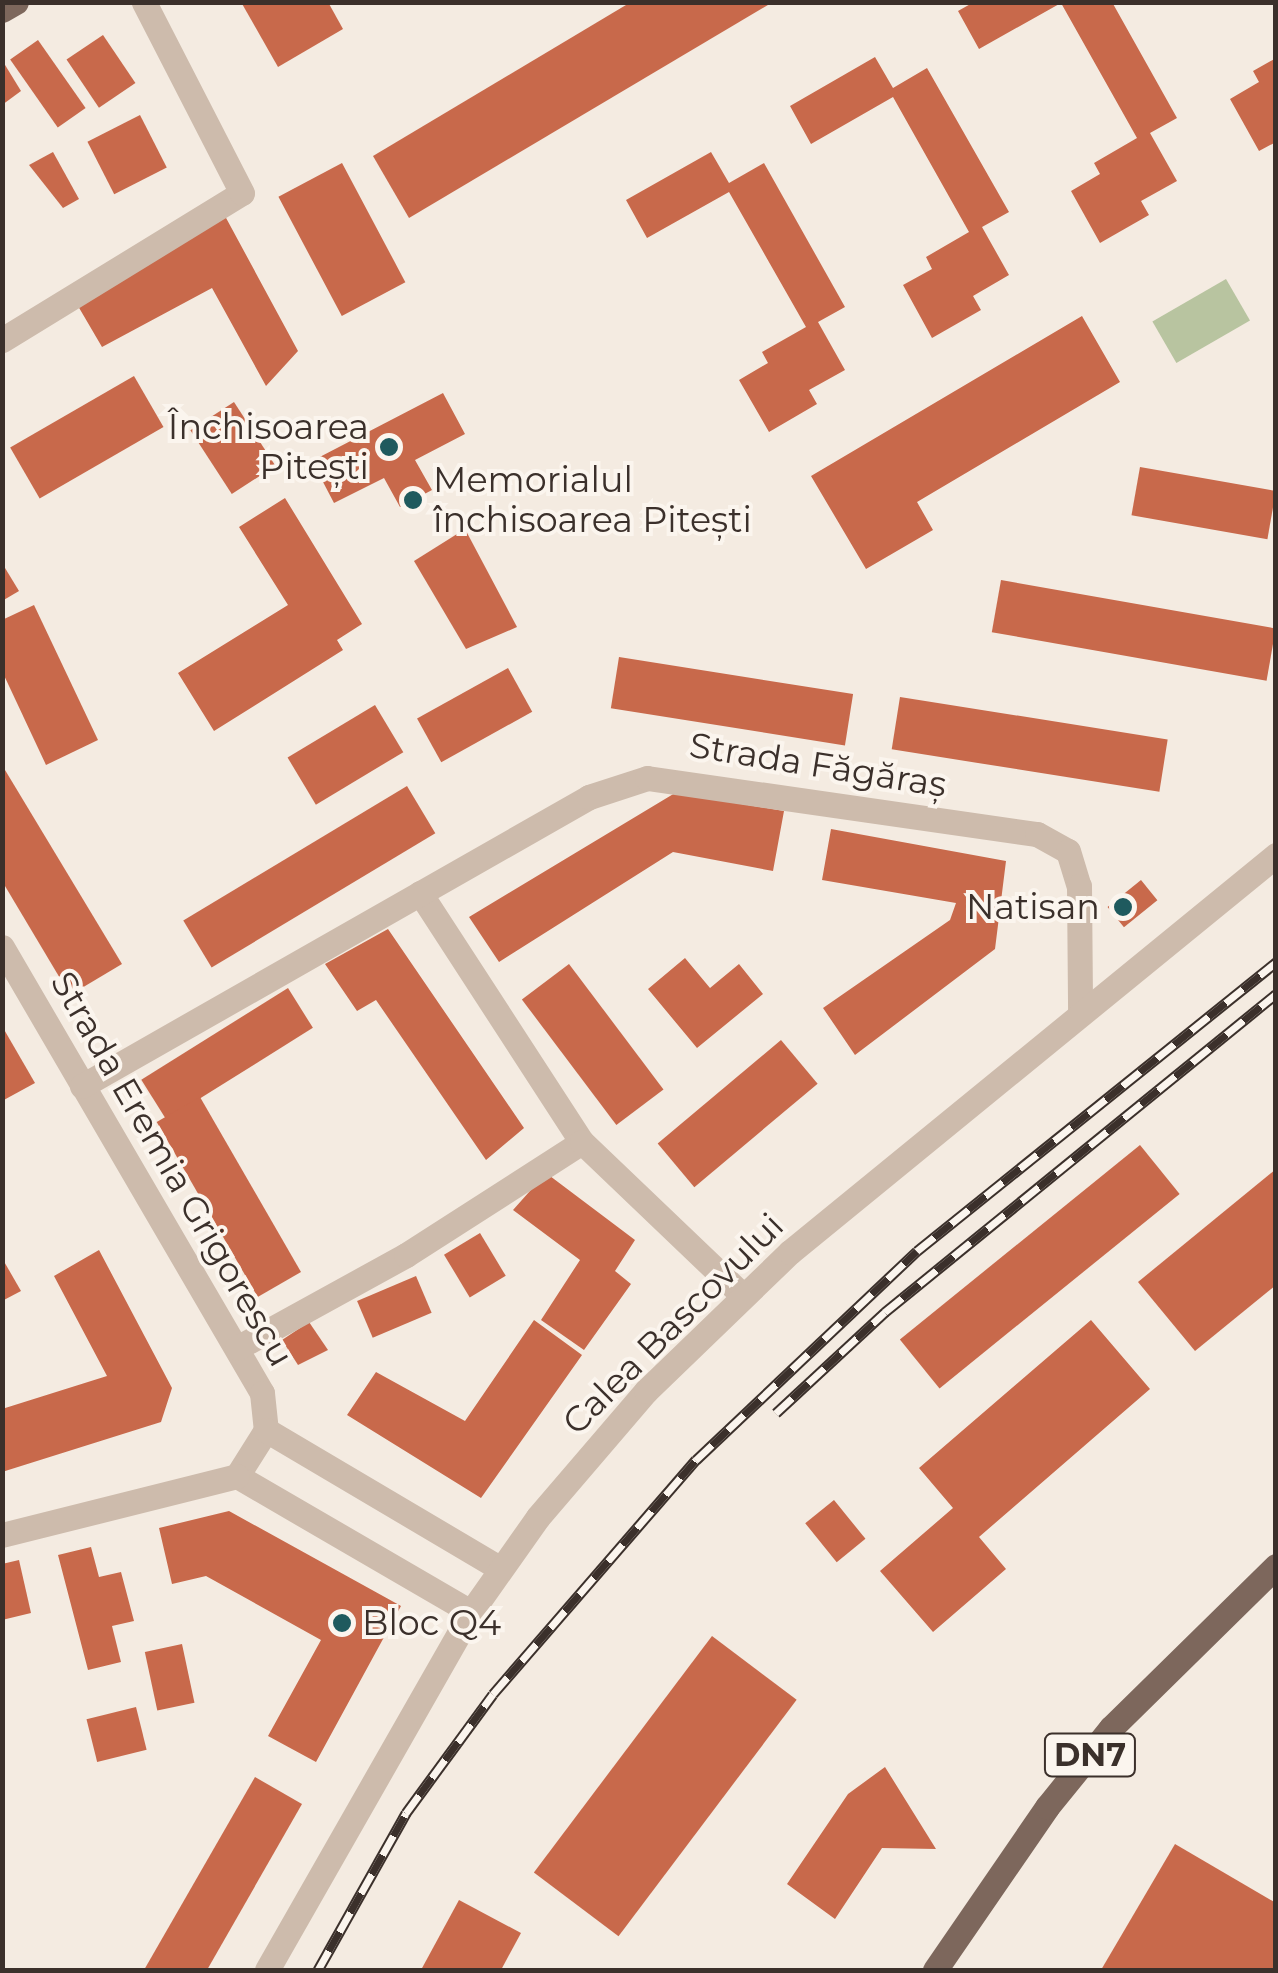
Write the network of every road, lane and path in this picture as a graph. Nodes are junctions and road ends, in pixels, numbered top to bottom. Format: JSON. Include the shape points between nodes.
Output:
{"nodes":[{"id":1,"x":16,"y":2,"type":"edge"},
{"id":2,"x":144,"y":2,"type":"edge"},
{"id":3,"x":2,"y":10,"type":"edge"},
{"id":4,"x":2,"y":340,"type":"edge"},
{"id":5,"x":1276,"y":855,"type":"edge"},
{"id":6,"x":420,"y":892,"type":"junction"},
{"id":7,"x":2,"y":947,"type":"edge"},
{"id":8,"x":1080,"y":1010,"type":"junction"},
{"id":9,"x":82,"y":1086,"type":"junction"},
{"id":10,"x":582,"y":1142,"type":"junction"},
{"id":11,"x":743,"y":1296,"type":"junction"},
{"id":12,"x":238,"y":1348,"type":"junction"},
{"id":13,"x":266,"y":1430,"type":"junction"},
{"id":14,"x":237,"y":1476,"type":"junction"},
{"id":15,"x":2,"y":1535,"type":"edge"},
{"id":16,"x":1276,"y":1566,"type":"edge"},
{"id":17,"x":500,"y":1568,"type":"junction"},
{"id":18,"x":471,"y":1612,"type":"junction"},
{"id":19,"x":267,"y":1970,"type":"edge"},
{"id":20,"x":935,"y":1970,"type":"edge"}],
"edges":[{"from":1,"to":3,"type":"main road"},
{"from":2,"to":4,"type":"street","via":[[242,193]]},
{"from":5,"to":8,"type":"street","name":"Calea Bascovului"},
{"from":6,"to":8,"type":"street","name":"Strada Făgăraș","via":[[589,797],[648,778],[1037,834],[1068,851],[1078,886]]},
{"from":6,"to":9,"type":"street","name":"Strada Făgăraș"},
{"from":6,"to":10,"type":"street"},
{"from":7,"to":9,"type":"street","name":"Strada Eremia Grigorescu"},
{"from":8,"to":11,"type":"street","name":"Calea Bascovului"},
{"from":9,"to":12,"type":"street","name":"Strada Eremia Grigorescu"},
{"from":10,"to":11,"type":"street"},
{"from":10,"to":12,"type":"street","via":[[406,1255]]},
{"from":11,"to":17,"type":"street","name":"Calea Bascovului","via":[[646,1391]]},
{"from":12,"to":13,"type":"street","name":"Strada Eremia Grigorescu","via":[[262,1392]]},
{"from":13,"to":14,"type":"street"},
{"from":13,"to":17,"type":"street"},
{"from":14,"to":15,"type":"street"},
{"from":14,"to":18,"type":"street"},
{"from":16,"to":20,"type":"main road","number":"DN7","via":[[1112,1728],[998,1875]]},
{"from":17,"to":18,"type":"street","name":"Calea Bascovului"},
{"from":18,"to":19,"type":"street","name":"Calea Bascovului"}]}
